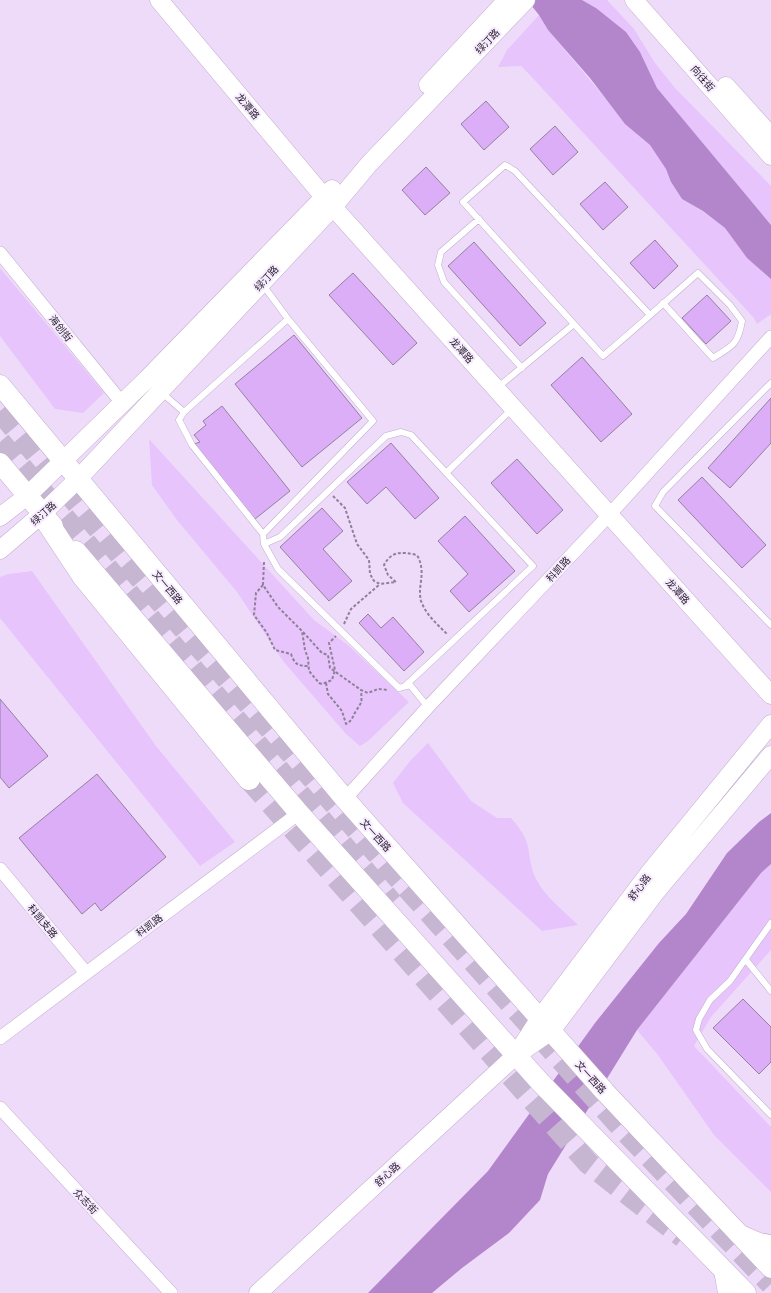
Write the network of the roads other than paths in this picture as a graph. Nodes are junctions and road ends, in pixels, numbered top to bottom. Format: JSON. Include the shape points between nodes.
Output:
{"nodes":[{"id":1,"x":159,"y":0,"type":"edge"},
{"id":2,"x":634,"y":0,"type":"edge"},
{"id":3,"x":648,"y":0,"type":"edge"},
{"id":4,"x":519,"y":1,"type":"edge"},
{"id":5,"x":771,"y":136,"type":"edge"},
{"id":6,"x":771,"y":156,"type":"edge"},
{"id":7,"x":329,"y":202,"type":"junction"},
{"id":8,"x":479,"y":219,"type":"junction"},
{"id":9,"x":0,"y":253,"type":"edge"},
{"id":10,"x":261,"y":282,"type":"junction"},
{"id":11,"x":663,"y":303,"type":"junction"},
{"id":12,"x":650,"y":314,"type":"junction"},
{"id":13,"x":288,"y":319,"type":"junction"},
{"id":14,"x":574,"y":324,"type":"junction"},
{"id":15,"x":771,"y":337,"type":"edge"},
{"id":16,"x":522,"y":368,"type":"junction"},
{"id":17,"x":771,"y":383,"type":"edge"},
{"id":18,"x":0,"y":385,"type":"edge"},
{"id":19,"x":496,"y":389,"type":"junction"},
{"id":20,"x":161,"y":392,"type":"junction"},
{"id":21,"x":122,"y":404,"type":"junction"},
{"id":22,"x":513,"y":408,"type":"junction"},
{"id":23,"x":184,"y":412,"type":"junction"},
{"id":24,"x":63,"y":461,"type":"junction"},
{"id":25,"x":0,"y":463,"type":"edge"},
{"id":26,"x":446,"y":473,"type":"junction"},
{"id":27,"x":78,"y":479,"type":"junction"},
{"id":28,"x":27,"y":496,"type":"junction"},
{"id":29,"x":42,"y":514,"type":"junction"},
{"id":30,"x":610,"y":514,"type":"junction"},
{"id":31,"x":0,"y":517,"type":"edge"},
{"id":32,"x":264,"y":539,"type":"junction"},
{"id":33,"x":0,"y":550,"type":"edge"},
{"id":34,"x":771,"y":625,"type":"edge"},
{"id":35,"x":402,"y":687,"type":"junction"},
{"id":36,"x":771,"y":695,"type":"edge"},
{"id":37,"x":428,"y":707,"type":"junction"},
{"id":38,"x":771,"y":724,"type":"edge"},
{"id":39,"x":771,"y":755,"type":"edge"},
{"id":40,"x":249,"y":779,"type":"tunnel mouth"},
{"id":41,"x":345,"y":799,"type":"junction"},
{"id":42,"x":299,"y":813,"type":"junction"},
{"id":43,"x":0,"y":869,"type":"edge"},
{"id":44,"x":771,"y":922,"type":"edge"},
{"id":45,"x":746,"y":960,"type":"junction"},
{"id":46,"x":86,"y":973,"type":"junction"},
{"id":47,"x":771,"y":991,"type":"edge"},
{"id":48,"x":545,"y":1024,"type":"junction"},
{"id":49,"x":0,"y":1038,"type":"edge"},
{"id":50,"x":516,"y":1056,"type":"junction"},
{"id":51,"x":0,"y":1108,"type":"edge"},
{"id":52,"x":771,"y":1115,"type":"edge"},
{"id":53,"x":734,"y":1231,"type":"junction"},
{"id":54,"x":771,"y":1244,"type":"edge"},
{"id":55,"x":771,"y":1268,"type":"edge"},
{"id":56,"x":723,"y":1270,"type":"junction"},
{"id":57,"x":171,"y":1293,"type":"edge"},
{"id":58,"x":258,"y":1293,"type":"edge"},
{"id":59,"x":727,"y":1293,"type":"edge"},
{"id":60,"x":746,"y":1293,"type":"edge"}],
"edges":[{"from":1,"to":7,"type":"street","name":"龙潭路"},
{"from":2,"to":6,"type":"street","name":"向往街"},
{"from":3,"to":5,"type":"street","name":"向往街"},
{"from":4,"to":7,"type":"street","name":"绿汀路"},
{"from":7,"to":10,"type":"street","name":"绿汀路"},
{"from":7,"to":19,"type":"street","name":"龙潭路"},
{"from":7,"to":21,"type":"street","name":"绿汀路"},
{"from":8,"to":12,"type":"lane","via":[[464,202],[505,165],[515,171]]},
{"from":8,"to":14,"type":"lane"},
{"from":8,"to":16,"type":"lane","via":[[441,252],[438,265],[444,282]]},
{"from":9,"to":21,"type":"street","name":"海创街"},
{"from":10,"to":13,"type":"lane"},
{"from":10,"to":20,"type":"street","name":"绿汀路"},
{"from":11,"to":11,"type":"lane","via":[[698,273],[742,321],[739,338],[727,350],[713,358]]},
{"from":11,"to":12,"type":"lane"},
{"from":12,"to":14,"type":"lane","via":[[603,356]]},
{"from":13,"to":23,"type":"lane"},
{"from":13,"to":32,"type":"lane","via":[[373,421]]},
{"from":14,"to":16,"type":"lane"},
{"from":15,"to":30,"type":"street","name":"科凯路"},
{"from":16,"to":19,"type":"lane"},
{"from":17,"to":34,"type":"lane","via":[[663,492],[656,506]]},
{"from":18,"to":24,"type":"main road","name":"文一西路"},
{"from":19,"to":22,"type":"street","name":"龙潭路"},
{"from":20,"to":23,"type":"lane"},
{"from":20,"to":27,"type":"street","name":"绿汀路"},
{"from":21,"to":24,"type":"street","name":"绿汀路"},
{"from":22,"to":26,"type":"lane"},
{"from":22,"to":30,"type":"street","name":"龙潭路"},
{"from":23,"to":32,"type":"lane","via":[[179,420],[192,445]]},
{"from":24,"to":27,"type":"main road","name":"文一西路"},
{"from":24,"to":28,"type":"street","name":"绿汀路"},
{"from":25,"to":28,"type":"main road"},
{"from":26,"to":32,"type":"lane","via":[[411,436],[401,432],[386,436],[280,537]]},
{"from":26,"to":35,"type":"lane","via":[[533,566]]},
{"from":27,"to":29,"type":"street","name":"绿汀路"},
{"from":27,"to":41,"type":"main road","name":"文一西路"},
{"from":28,"to":29,"type":"main road"},
{"from":28,"to":31,"type":"street","name":"绿汀路"},
{"from":29,"to":33,"type":"street","name":"绿汀路"},
{"from":29,"to":40,"type":"highway","via":[[83,576]]},
{"from":29,"to":42,"type":"main road"},
{"from":30,"to":36,"type":"street","name":"龙潭路"},
{"from":30,"to":37,"type":"street","name":"科凯路"},
{"from":32,"to":35,"type":"lane","via":[[278,569],[340,631]]},
{"from":35,"to":37,"type":"lane","via":[[410,685]]},
{"from":37,"to":41,"type":"street","name":"科凯路"},
{"from":38,"to":48,"type":"street","name":"舒心路","via":[[650,872]]},
{"from":39,"to":48,"type":"street","name":"舒心路"},
{"from":41,"to":48,"type":"main road","name":"文一西路"},
{"from":42,"to":46,"type":"street","name":"科凯路"},
{"from":42,"to":50,"type":"main road"},
{"from":43,"to":46,"type":"street","name":"科凯支路"},
{"from":44,"to":45,"type":"lane"},
{"from":45,"to":47,"type":"lane"},
{"from":45,"to":52,"type":"lane","via":[[730,982],[710,1000],[696,1030],[707,1049]]},
{"from":46,"to":49,"type":"street","name":"科凯路"},
{"from":48,"to":50,"type":"street","name":"舒心路"},
{"from":48,"to":53,"type":"main road","name":"文一西路"},
{"from":50,"to":56,"type":"main road"},
{"from":50,"to":58,"type":"street","name":"舒心路"},
{"from":51,"to":57,"type":"street","name":"众志街"},
{"from":53,"to":54,"type":"street","via":[[759,1242]]},
{"from":53,"to":55,"type":"main road","name":"文一西路"},
{"from":56,"to":59,"type":"street"},
{"from":56,"to":60,"type":"main road"}]}
